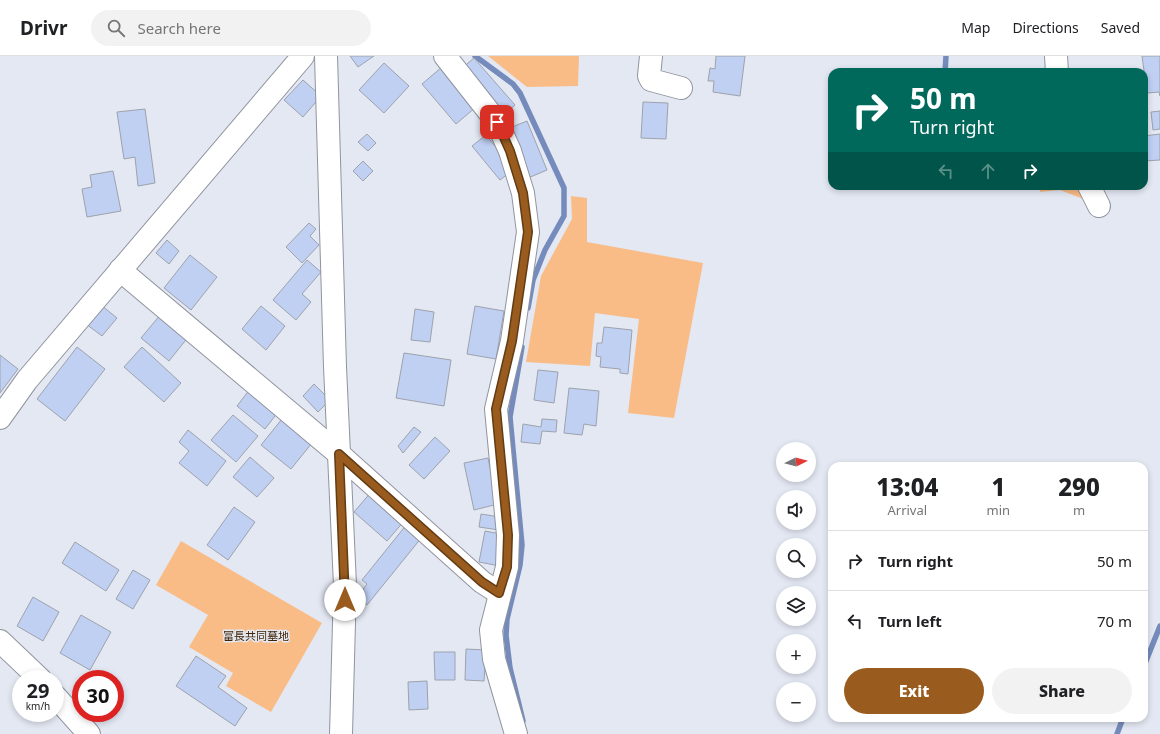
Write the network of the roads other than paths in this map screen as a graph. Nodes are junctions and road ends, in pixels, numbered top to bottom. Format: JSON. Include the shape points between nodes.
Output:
{"nodes":[{"id":1,"x":303,"y":56,"type":"edge"},
{"id":2,"x":326,"y":56,"type":"edge"},
{"id":3,"x":445,"y":56,"type":"edge"},
{"id":4,"x":651,"y":56,"type":"edge"},
{"id":5,"x":1056,"y":56,"type":"edge"},
{"id":6,"x":1057,"y":68,"type":"edge"},
{"id":7,"x":681,"y":88,"type":"dead end"},
{"id":8,"x":1091,"y":190,"type":"edge"},
{"id":9,"x":1099,"y":206,"type":"dead end"},
{"id":10,"x":120,"y":270,"type":"junction"},
{"id":11,"x":0,"y":418,"type":"edge"},
{"id":12,"x":339,"y":454,"type":"junction"},
{"id":13,"x":499,"y":593,"type":"junction"},
{"id":14,"x":0,"y":641,"type":"edge"},
{"id":15,"x":31,"y":670,"type":"edge"},
{"id":16,"x":64,"y":706,"type":"edge"},
{"id":17,"x":89,"y":734,"type":"edge"},
{"id":18,"x":341,"y":734,"type":"edge"},
{"id":19,"x":516,"y":734,"type":"edge"}],
"edges":[{"from":1,"to":10,"type":"street"},
{"from":2,"to":12,"type":"street"},
{"from":3,"to":13,"type":"street","via":[[497,122],[510,151],[523,193],[528,232],[512,341],[496,409],[508,535],[507,567]]},
{"from":4,"to":7,"type":"street","via":[[651,80]]},
{"from":5,"to":6,"type":"street"},
{"from":8,"to":9,"type":"street"},
{"from":10,"to":11,"type":"street","via":[[27,380]]},
{"from":10,"to":12,"type":"street"},
{"from":12,"to":13,"type":"street","via":[[482,582]]},
{"from":12,"to":18,"type":"street","via":[[345,585]]},
{"from":13,"to":19,"type":"street","via":[[491,630],[494,659]]},
{"from":14,"to":15,"type":"street"},
{"from":16,"to":17,"type":"street"}]}
